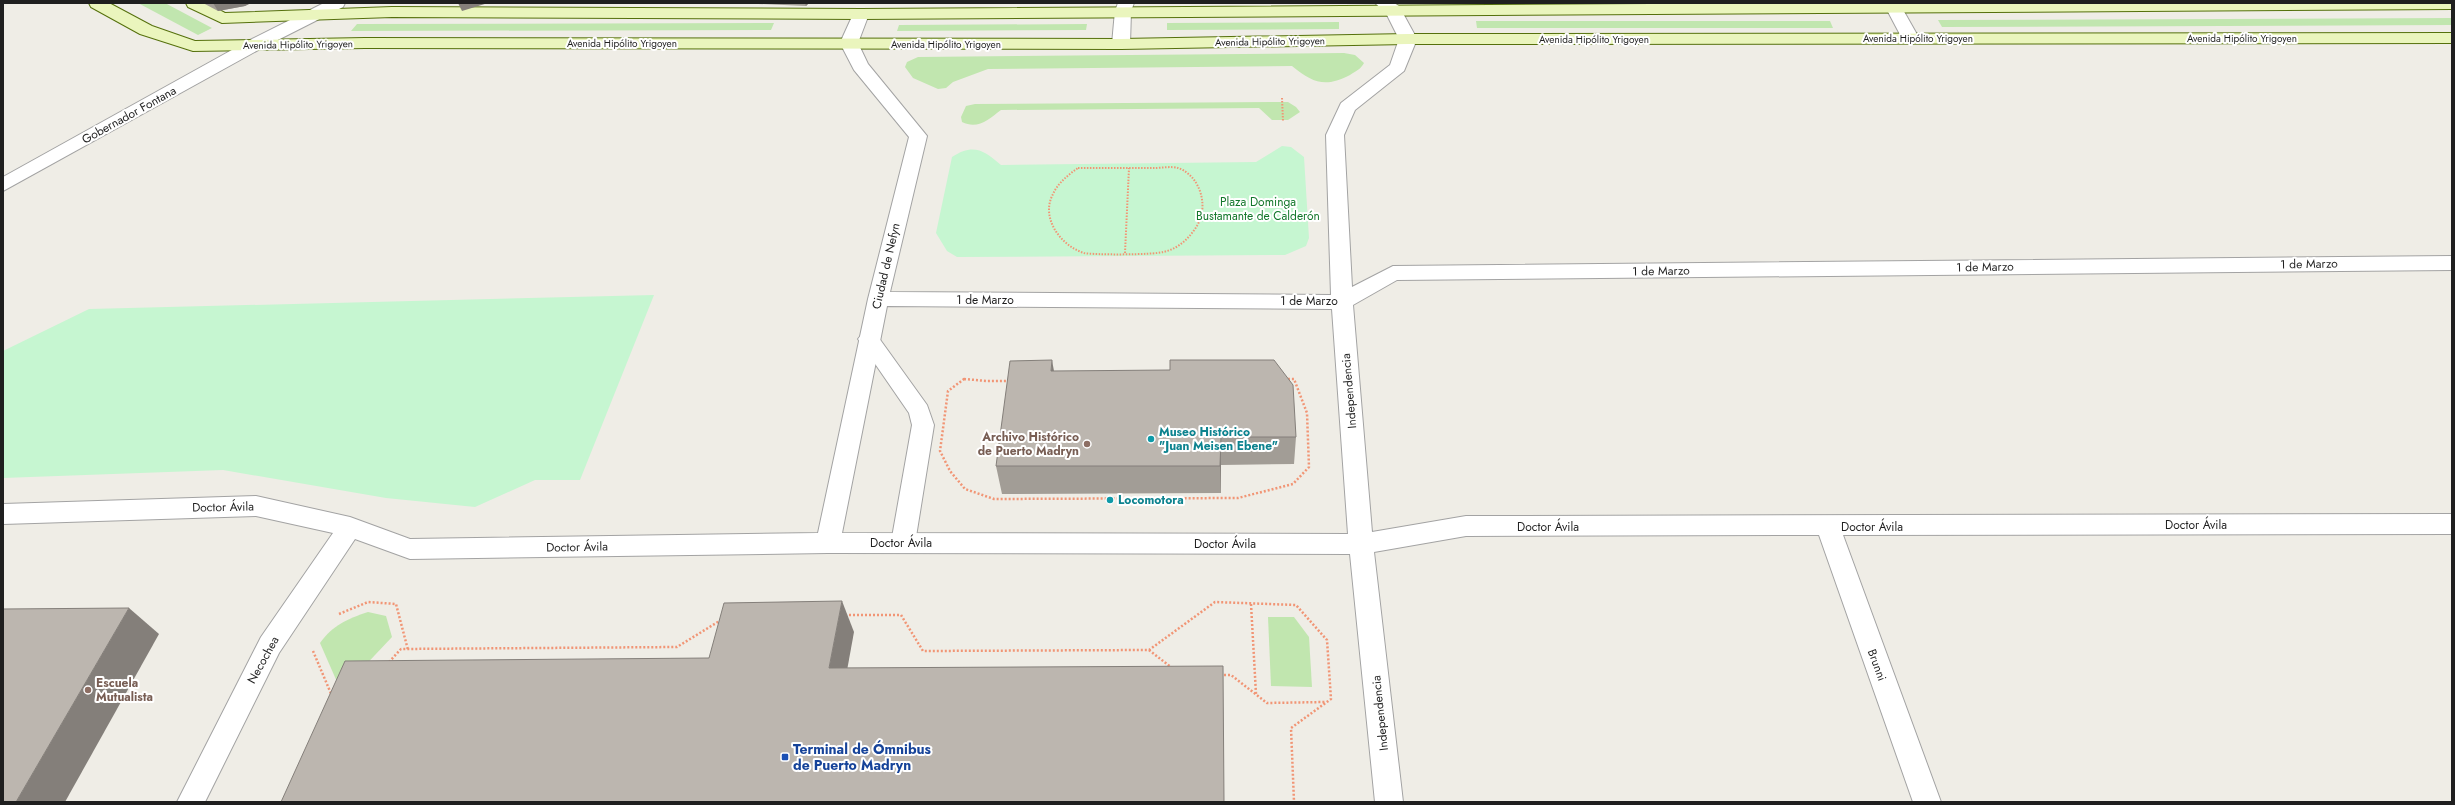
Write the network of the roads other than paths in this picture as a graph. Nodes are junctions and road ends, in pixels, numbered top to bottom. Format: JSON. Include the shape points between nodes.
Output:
{"nodes":[{"id":1,"x":97,"y":3,"type":"edge"},
{"id":2,"x":194,"y":3,"type":"edge"},
{"id":3,"x":337,"y":3,"type":"edge"},
{"id":4,"x":2452,"y":4,"type":"edge"},
{"id":5,"x":1896,"y":6,"type":"edge"},
{"id":6,"x":1124,"y":7,"type":"edge"},
{"id":7,"x":1388,"y":7,"type":"edge"},
{"id":8,"x":318,"y":14,"type":"junction"},
{"id":9,"x":861,"y":14,"type":"junction"},
{"id":10,"x":1910,"y":38,"type":"junction"},
{"id":11,"x":2452,"y":38,"type":"edge"},
{"id":12,"x":1408,"y":39,"type":"junction"},
{"id":13,"x":849,"y":43,"type":"junction"},
{"id":14,"x":1121,"y":44,"type":"junction"},
{"id":15,"x":254,"y":46,"type":"junction"},
{"id":16,"x":3,"y":185,"type":"edge"},
{"id":17,"x":2452,"y":262,"type":"edge"},
{"id":18,"x":878,"y":299,"type":"junction"},
{"id":19,"x":1342,"y":302,"type":"junction"},
{"id":20,"x":870,"y":339,"type":"junction"},
{"id":21,"x":3,"y":514,"type":"edge"},
{"id":22,"x":2452,"y":524,"type":"edge"},
{"id":23,"x":350,"y":527,"type":"junction"},
{"id":24,"x":1828,"y":527,"type":"junction"},
{"id":25,"x":828,"y":543,"type":"junction"},
{"id":26,"x":903,"y":543,"type":"junction"},
{"id":27,"x":1361,"y":544,"type":"junction"},
{"id":28,"x":191,"y":802,"type":"edge"},
{"id":29,"x":1390,"y":802,"type":"edge"},
{"id":30,"x":1927,"y":802,"type":"edge"}],
"edges":[{"from":1,"to":15,"type":"main road","name":"Avenida Hipólito Yrigoyen","via":[[146,30],[189,45]]},
{"from":2,"to":8,"type":"main road","via":[[222,18]]},
{"from":3,"to":8,"type":"street","name":"Gobernador Fontana"},
{"from":4,"to":5,"type":"main road"},
{"from":5,"to":7,"type":"main road"},
{"from":5,"to":10,"type":"street"},
{"from":6,"to":7,"type":"main road"},
{"from":6,"to":9,"type":"main road"},
{"from":6,"to":14,"type":"street"},
{"from":7,"to":12,"type":"street"},
{"from":8,"to":9,"type":"main road"},
{"from":8,"to":15,"type":"street","name":"Gobernador Fontana"},
{"from":9,"to":13,"type":"street"},
{"from":10,"to":11,"type":"main road","name":"Avenida Hipólito Yrigoyen"},
{"from":10,"to":12,"type":"main road","name":"Avenida Hipólito Yrigoyen"},
{"from":12,"to":14,"type":"main road","name":"Avenida Hipólito Yrigoyen"},
{"from":12,"to":19,"type":"street","name":"Independencia","via":[[1398,67],[1348,107],[1335,135]]},
{"from":13,"to":14,"type":"main road","name":"Avenida Hipólito Yrigoyen"},
{"from":13,"to":15,"type":"main road","name":"Avenida Hipólito Yrigoyen","via":[[365,43]]},
{"from":13,"to":18,"type":"street","name":"Ciudad de Nefyn","via":[[860,66],[918,136]]},
{"from":15,"to":16,"type":"street","name":"Gobernador Fontana"},
{"from":17,"to":19,"type":"street","name":"1 de Marzo","via":[[1393,274]]},
{"from":18,"to":19,"type":"street","name":"1 de Marzo"},
{"from":18,"to":20,"type":"street","name":"Ciudad de Nefyn"},
{"from":19,"to":27,"type":"street","name":"Independencia"},
{"from":20,"to":25,"type":"street","name":"Ciudad de Nefyn"},
{"from":20,"to":26,"type":"street","via":[[919,411],[923,425]]},
{"from":21,"to":23,"type":"street","name":"Doctor Ávila","via":[[256,506]]},
{"from":22,"to":24,"type":"street","name":"Doctor Ávila"},
{"from":23,"to":25,"type":"street","name":"Doctor Ávila","via":[[410,548]]},
{"from":23,"to":28,"type":"street","name":"Necochea","via":[[270,645]]},
{"from":24,"to":27,"type":"street","name":"Doctor Ávila","via":[[1466,526]]},
{"from":24,"to":30,"type":"street","name":"Brunni"},
{"from":25,"to":26,"type":"street","name":"Doctor Ávila"},
{"from":26,"to":27,"type":"street","name":"Doctor Ávila"},
{"from":27,"to":29,"type":"street","name":"Independencia"}]}
